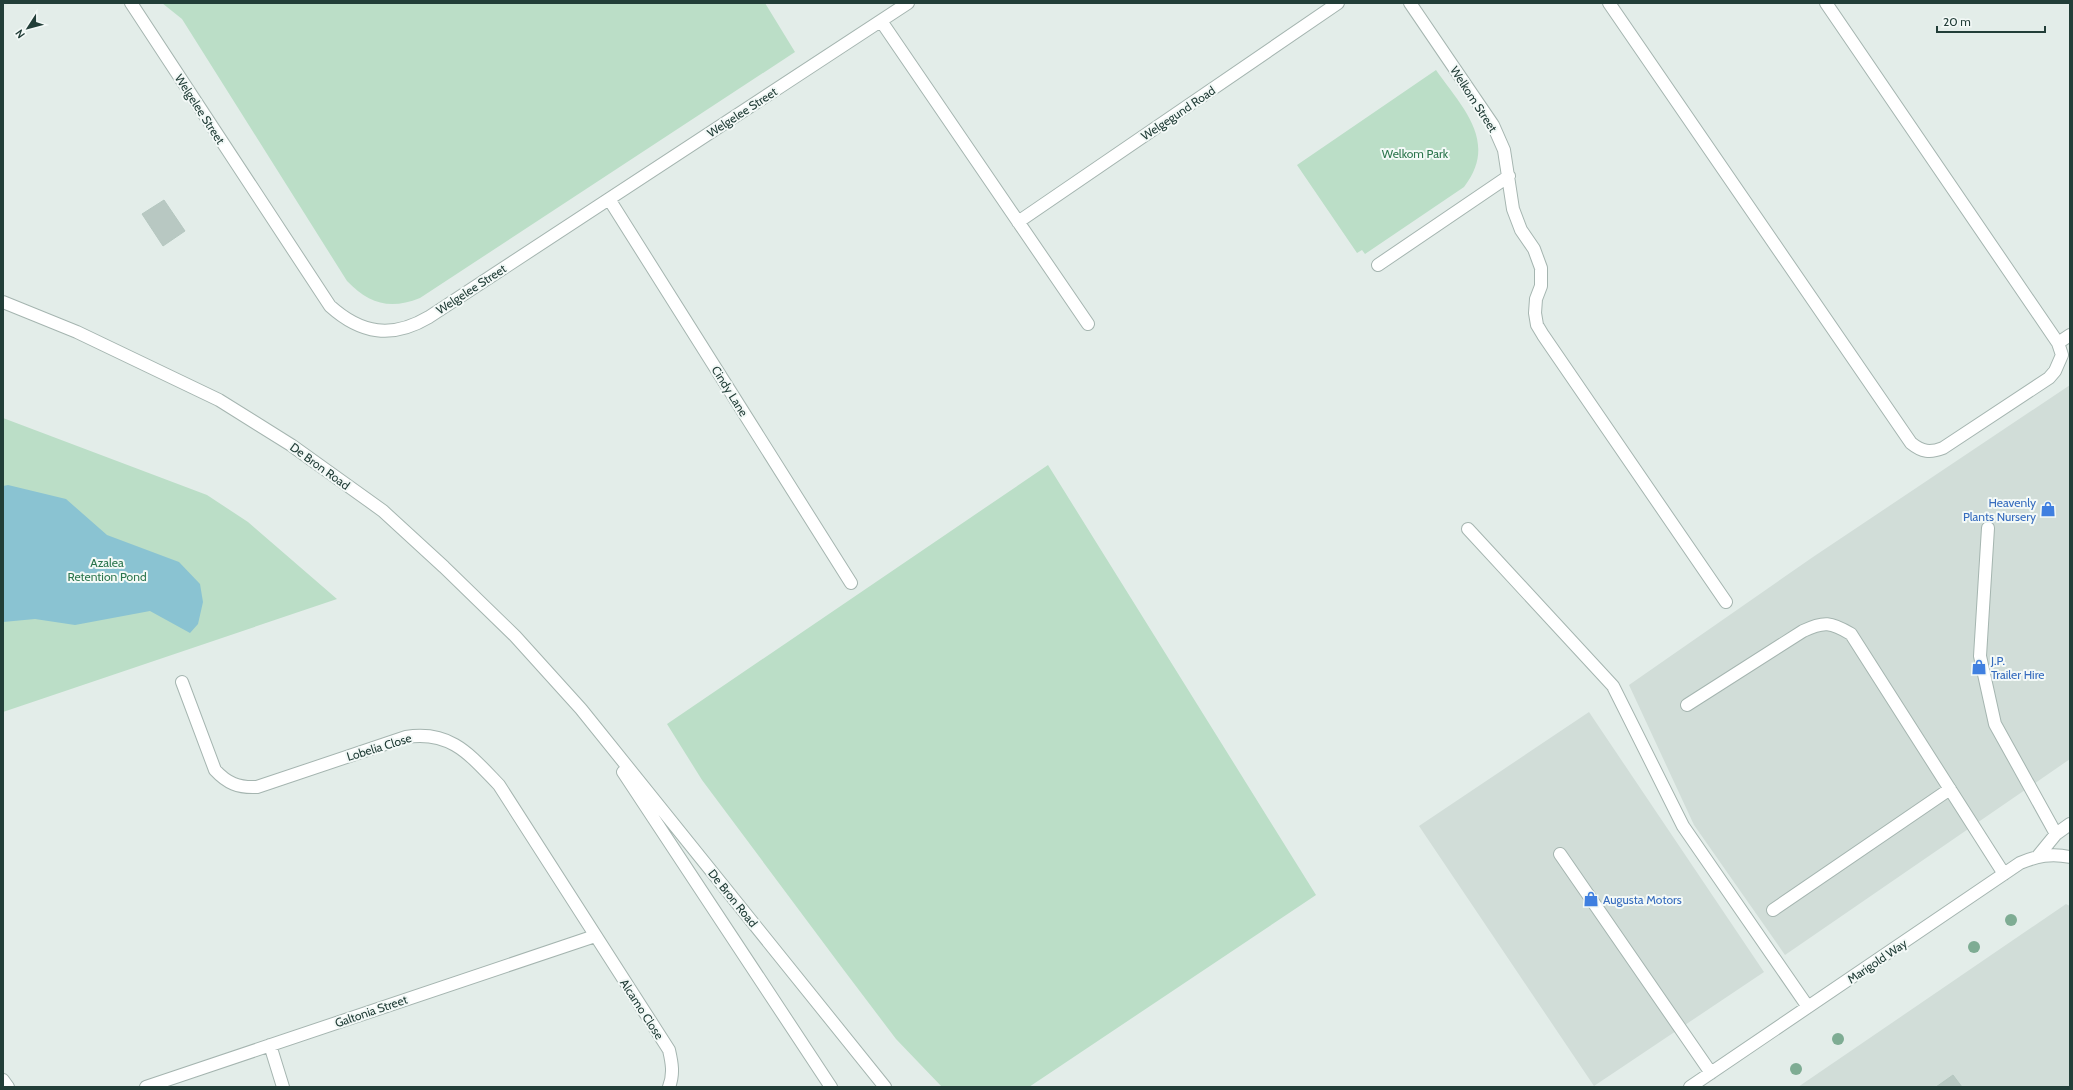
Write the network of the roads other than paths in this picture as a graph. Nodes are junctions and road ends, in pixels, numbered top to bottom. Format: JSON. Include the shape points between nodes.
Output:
{"nodes":[{"id":1,"x":131,"y":3,"type":"edge"},
{"id":2,"x":908,"y":3,"type":"edge"},
{"id":3,"x":1338,"y":3,"type":"edge"},
{"id":4,"x":1410,"y":3,"type":"edge"},
{"id":5,"x":1609,"y":3,"type":"edge"},
{"id":6,"x":1826,"y":3,"type":"edge"},
{"id":7,"x":881,"y":21,"type":"junction"},
{"id":8,"x":1509,"y":176,"type":"junction"},
{"id":9,"x":608,"y":199,"type":"junction"},
{"id":10,"x":1018,"y":222,"type":"junction"},
{"id":11,"x":1378,"y":265,"type":"dead end"},
{"id":12,"x":3,"y":302,"type":"edge"},
{"id":13,"x":1088,"y":324,"type":"dead end"},
{"id":14,"x":2070,"y":335,"type":"edge"},
{"id":15,"x":2058,"y":343,"type":"junction"},
{"id":16,"x":1988,"y":528,"type":"dead end"},
{"id":17,"x":1468,"y":529,"type":"dead end"},
{"id":18,"x":851,"y":583,"type":"dead end"},
{"id":19,"x":1726,"y":602,"type":"dead end"},
{"id":20,"x":182,"y":682,"type":"dead end"},
{"id":21,"x":1686,"y":705,"type":"dead end"},
{"id":22,"x":582,"y":709,"type":"junction"},
{"id":23,"x":1950,"y":789,"type":"junction"},
{"id":24,"x":2070,"y":824,"type":"edge"},
{"id":25,"x":2056,"y":834,"type":"junction"},
{"id":26,"x":1560,"y":854,"type":"dead end"},
{"id":27,"x":2038,"y":856,"type":"junction"},
{"id":28,"x":2070,"y":857,"type":"edge"},
{"id":29,"x":2004,"y":874,"type":"junction"},
{"id":30,"x":1773,"y":910,"type":"dead end"},
{"id":31,"x":595,"y":936,"type":"junction"},
{"id":32,"x":1808,"y":1007,"type":"junction"},
{"id":33,"x":270,"y":1045,"type":"junction"},
{"id":34,"x":1711,"y":1073,"type":"junction"},
{"id":35,"x":3,"y":1080,"type":"edge"},
{"id":36,"x":8,"y":1087,"type":"edge"},
{"id":37,"x":146,"y":1087,"type":"edge"},
{"id":38,"x":283,"y":1087,"type":"edge"},
{"id":39,"x":669,"y":1087,"type":"edge"},
{"id":40,"x":831,"y":1087,"type":"edge"},
{"id":41,"x":885,"y":1087,"type":"edge"},
{"id":42,"x":1690,"y":1087,"type":"edge"}],
"edges":[{"from":1,"to":9,"type":"street","name":"Welgelee Street","via":[[330,306],[352,323],[382,331],[415,326]]},
{"from":2,"to":7,"type":"street","name":"Welgelee Street"},
{"from":3,"to":10,"type":"street","name":"Welgegund Road"},
{"from":4,"to":8,"type":"street","name":"Welkom Street","via":[[1493,125],[1504,150]]},
{"from":5,"to":15,"type":"street","via":[[1911,443],[1918,449],[1934,452],[1943,448],[2049,378],[2062,355]]},
{"from":6,"to":15,"type":"street"},
{"from":7,"to":9,"type":"street","name":"Welgelee Street"},
{"from":7,"to":10,"type":"street"},
{"from":8,"to":11,"type":"street"},
{"from":8,"to":19,"type":"street","name":"Welkom Street","via":[[1513,209],[1541,268],[1542,277],[1535,313],[1543,335]]},
{"from":9,"to":18,"type":"street","name":"Cindy Lane"},
{"from":10,"to":13,"type":"street"},
{"from":12,"to":22,"type":"street","name":"De Bron Road","via":[[77,332],[219,400],[291,445],[383,511],[515,636]]},
{"from":14,"to":15,"type":"street"},
{"from":16,"to":25,"type":"street","via":[[1980,656],[1995,724]]},
{"from":17,"to":32,"type":"street","via":[[1613,686],[1683,826]]},
{"from":20,"to":31,"type":"street","name":"Lobelia Close","via":[[215,770],[235,785],[257,787],[406,737],[422,734],[450,741],[462,749],[499,785]]},
{"from":21,"to":23,"type":"street","via":[[1803,631],[1828,623],[1838,626],[1850,634]]},
{"from":22,"to":40,"type":"street","name":"De Bron Road"},
{"from":22,"to":41,"type":"street","name":"De Bron Road"},
{"from":23,"to":29,"type":"street"},
{"from":23,"to":30,"type":"street"},
{"from":24,"to":25,"type":"street"},
{"from":25,"to":27,"type":"street"},
{"from":26,"to":34,"type":"street"},
{"from":27,"to":28,"type":"street","name":"Marigold Way","via":[[2052,854]]},
{"from":27,"to":29,"type":"street","name":"Marigold Way","via":[[2020,863]]},
{"from":29,"to":32,"type":"street","name":"Marigold Way"},
{"from":31,"to":33,"type":"street","name":"Galtonia Street"},
{"from":31,"to":39,"type":"street","name":"Alcamo Close","via":[[669,1050],[672,1065]]},
{"from":32,"to":34,"type":"street","name":"Marigold Way"},
{"from":33,"to":37,"type":"street","name":"Galtonia Street"},
{"from":33,"to":38,"type":"street"},
{"from":34,"to":42,"type":"street","name":"Marigold Way"},
{"from":35,"to":36,"type":"street"}]}
